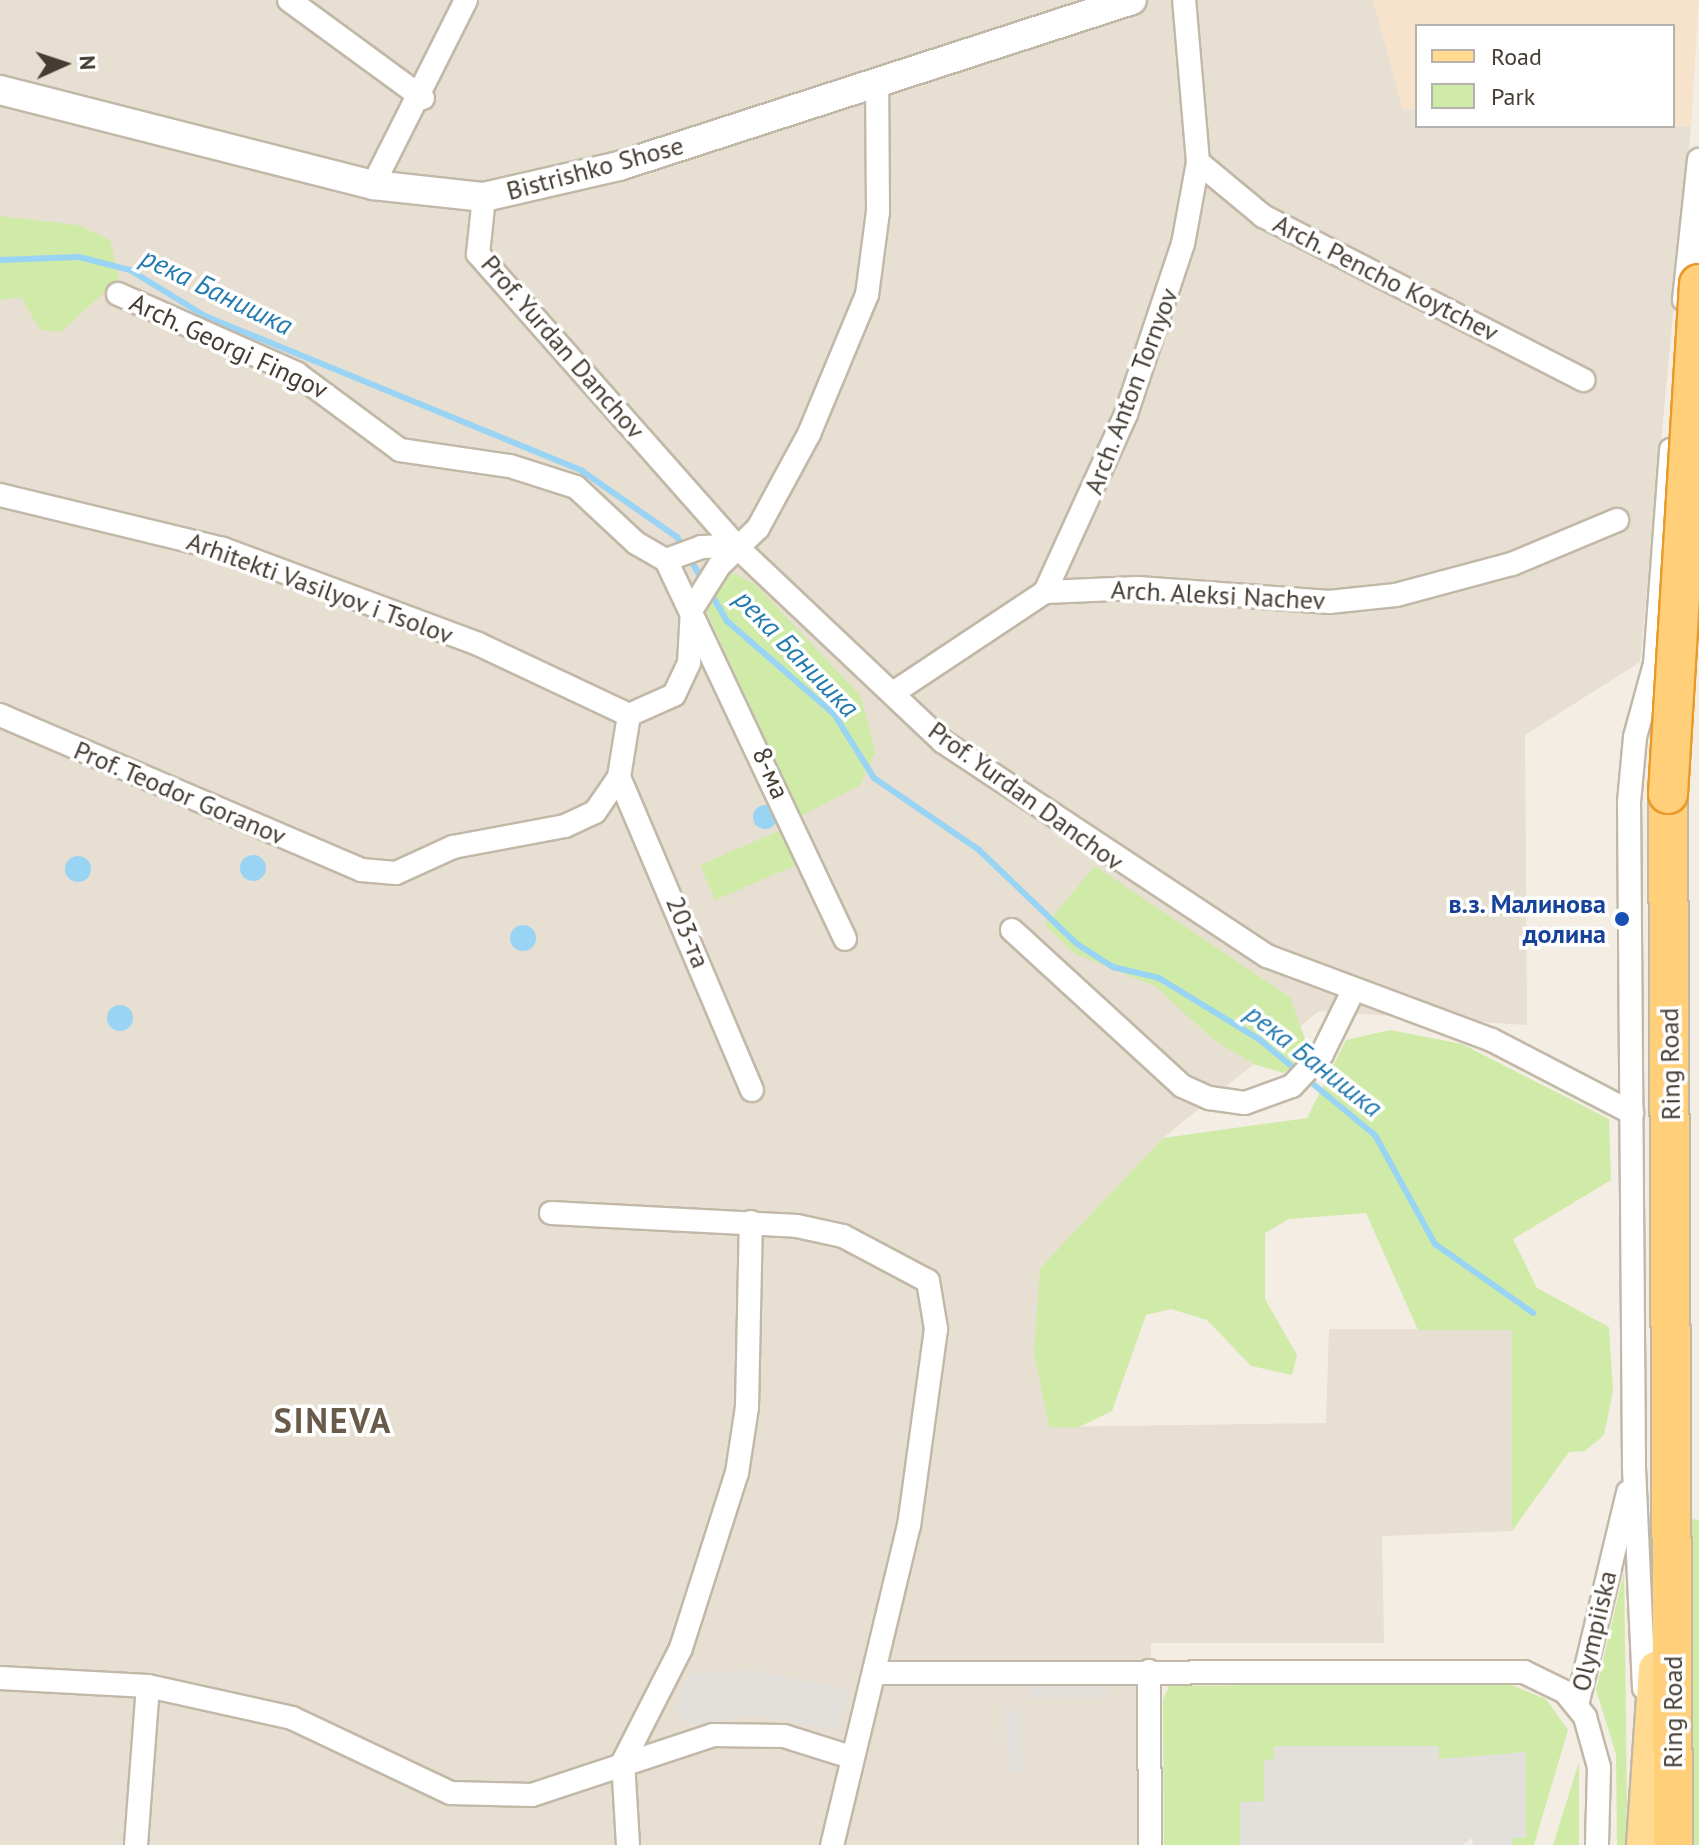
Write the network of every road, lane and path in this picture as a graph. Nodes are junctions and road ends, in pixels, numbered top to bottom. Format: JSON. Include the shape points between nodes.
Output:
{"nodes":[{"id":1,"x":289,"y":0,"type":"edge"},
{"id":2,"x":466,"y":0,"type":"edge"},
{"id":3,"x":1132,"y":0,"type":"edge"},
{"id":4,"x":1184,"y":0,"type":"edge"},
{"id":5,"x":877,"y":82,"type":"junction"},
{"id":6,"x":0,"y":90,"type":"edge"},
{"id":7,"x":423,"y":98,"type":"junction"},
{"id":8,"x":1699,"y":160,"type":"edge"},
{"id":9,"x":1198,"y":162,"type":"junction"},
{"id":10,"x":373,"y":185,"type":"junction"},
{"id":11,"x":484,"y":197,"type":"junction"},
{"id":12,"x":1699,"y":284,"type":"edge"},
{"id":13,"x":118,"y":294,"type":"dead end"},
{"id":14,"x":1584,"y":380,"type":"dead end"},
{"id":15,"x":0,"y":495,"type":"edge"},
{"id":16,"x":1617,"y":520,"type":"dead end"},
{"id":17,"x":736,"y":546,"type":"junction"},
{"id":18,"x":666,"y":560,"type":"junction"},
{"id":19,"x":1045,"y":592,"type":"junction"},
{"id":20,"x":692,"y":609,"type":"junction"},
{"id":21,"x":1699,"y":656,"type":"edge"},
{"id":22,"x":893,"y":693,"type":"junction"},
{"id":23,"x":1646,"y":697,"type":"junction"},
{"id":24,"x":0,"y":715,"type":"edge"},
{"id":25,"x":629,"y":715,"type":"junction"},
{"id":26,"x":619,"y":777,"type":"junction"},
{"id":27,"x":1012,"y":930,"type":"dead end"},
{"id":28,"x":845,"y":939,"type":"dead end"},
{"id":29,"x":1354,"y":989,"type":"junction"},
{"id":30,"x":752,"y":1090,"type":"dead end"},
{"id":31,"x":1632,"y":1113,"type":"junction"},
{"id":32,"x":551,"y":1213,"type":"dead end"},
{"id":33,"x":751,"y":1222,"type":"junction"},
{"id":34,"x":1675,"y":1449,"type":"junction"},
{"id":35,"x":1634,"y":1464,"type":"junction"},
{"id":36,"x":1149,"y":1671,"type":"junction"},
{"id":37,"x":877,"y":1673,"type":"junction"},
{"id":38,"x":0,"y":1678,"type":"edge"},
{"id":39,"x":148,"y":1686,"type":"junction"},
{"id":40,"x":1577,"y":1705,"type":"junction"},
{"id":41,"x":851,"y":1757,"type":"junction"},
{"id":42,"x":623,"y":1762,"type":"junction"},
{"id":43,"x":1648,"y":1785,"type":"junction"},
{"id":44,"x":1653,"y":1841,"type":"edge"},
{"id":45,"x":136,"y":1845,"type":"edge"},
{"id":46,"x":628,"y":1845,"type":"edge"},
{"id":47,"x":832,"y":1845,"type":"edge"},
{"id":48,"x":1150,"y":1845,"type":"edge"},
{"id":49,"x":1597,"y":1845,"type":"edge"}],
"edges":[{"from":1,"to":7,"type":"street"},
{"from":2,"to":7,"type":"street"},
{"from":3,"to":5,"type":"street","name":"Bistrishko Shose"},
{"from":4,"to":9,"type":"street","name":"Arch. Anton Tornyov"},
{"from":5,"to":11,"type":"street","name":"Bistrishko Shose","via":[[548,186]]},
{"from":5,"to":17,"type":"street","via":[[878,212],[867,295],[809,434],[758,528]]},
{"from":6,"to":10,"type":"street","name":"Bistrishko Shose"},
{"from":7,"to":10,"type":"street"},
{"from":8,"to":23,"type":"street","via":[[1661,606]]},
{"from":9,"to":14,"type":"street","name":"Arch. Pencho Koytchev","via":[[1263,216]]},
{"from":9,"to":19,"type":"street","name":"Arch. Anton Tornyov","via":[[1164,309]]},
{"from":10,"to":11,"type":"street","name":"Bistrishko Shose"},
{"from":11,"to":17,"type":"street","name":"Prof. Yurdan Danchov","via":[[478,254]]},
{"from":12,"to":34,"type":"highway","name":"Ring Road","bridge":true,"via":[[1668,794]]},
{"from":13,"to":18,"type":"street","name":"Arch. Georgi Fingov","via":[[308,380],[400,450],[510,466],[576,487],[636,543]]},
{"from":15,"to":25,"type":"street","name":"Arhitekti Vasilyov i Tsolov","via":[[223,549],[478,644]]},
{"from":16,"to":19,"type":"street","name":"Arch. Aleksi Nachev","via":[[1512,564],[1396,595],[1329,602],[1138,588]]},
{"from":17,"to":18,"type":"street","via":[[701,547]]},
{"from":17,"to":20,"type":"street"},
{"from":17,"to":22,"type":"street","name":"Prof. Yurdan Danchov"},
{"from":18,"to":20,"type":"street"},
{"from":19,"to":22,"type":"street"},
{"from":20,"to":25,"type":"street","via":[[689,663],[674,695]]},
{"from":20,"to":28,"type":"street","name":"8-ма"},
{"from":21,"to":23,"type":"street","via":[[1670,664]]},
{"from":22,"to":29,"type":"street","name":"Prof. Yurdan Danchov","via":[[942,741],[1118,863],[1267,956]]},
{"from":23,"to":31,"type":"street","via":[[1629,802]]},
{"from":24,"to":26,"type":"street","name":"Prof. Teodor Goranov","via":[[361,870],[396,873],[453,847],[565,826],[595,812]]},
{"from":25,"to":26,"type":"street"},
{"from":26,"to":30,"type":"street","name":"203-та"},
{"from":27,"to":29,"type":"street","via":[[1182,1086],[1245,1103],[1292,1086],[1322,1054]]},
{"from":29,"to":31,"type":"street","name":"Prof. Yurdan Danchov","via":[[1492,1040]]},
{"from":31,"to":35,"type":"street"},
{"from":32,"to":33,"type":"street"},
{"from":33,"to":37,"type":"street","via":[[843,1236],[894,1258],[928,1281],[937,1302],[909,1525]]},
{"from":33,"to":42,"type":"street","via":[[747,1407],[737,1473],[681,1648]]},
{"from":34,"to":43,"type":"main road"},
{"from":34,"to":44,"type":"highway","name":"Ring Road"},
{"from":35,"to":40,"type":"street","name":"Olympiiska"},
{"from":35,"to":43,"type":"street"},
{"from":36,"to":37,"type":"street"},
{"from":36,"to":40,"type":"street","via":[[1509,1670],[1553,1683]]},
{"from":36,"to":48,"type":"street"},
{"from":37,"to":41,"type":"street"},
{"from":38,"to":39,"type":"street"},
{"from":39,"to":42,"type":"street","via":[[292,1718],[451,1793],[532,1795]]},
{"from":39,"to":45,"type":"street"},
{"from":40,"to":49,"type":"street","name":"Olympiiska","via":[[1596,1748]]},
{"from":41,"to":42,"type":"street","via":[[784,1736],[713,1735]]},
{"from":41,"to":47,"type":"street"},
{"from":42,"to":46,"type":"street"},
{"from":43,"to":44,"type":"main road"}]}
